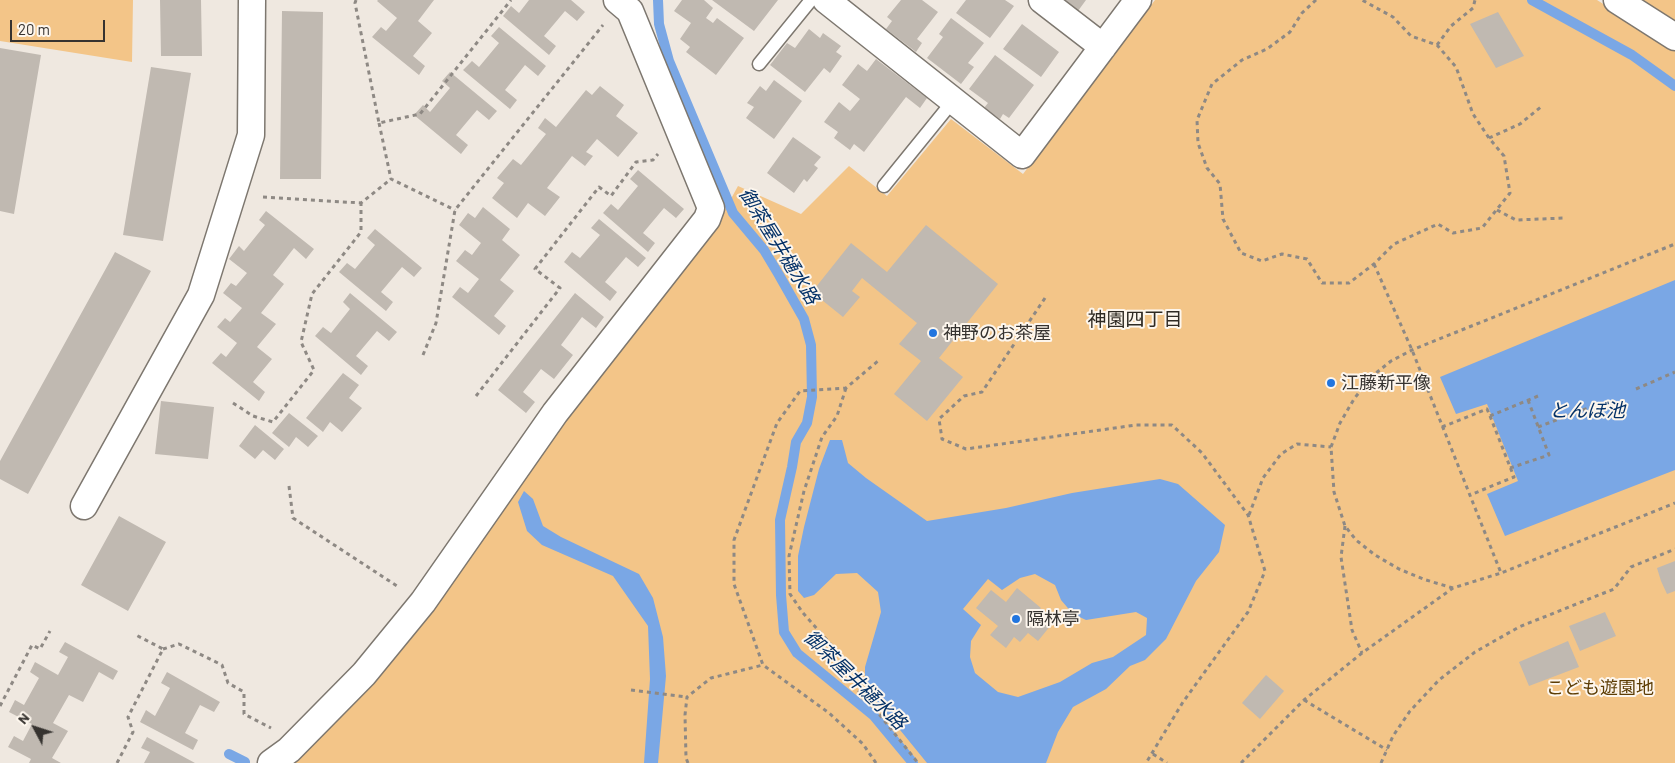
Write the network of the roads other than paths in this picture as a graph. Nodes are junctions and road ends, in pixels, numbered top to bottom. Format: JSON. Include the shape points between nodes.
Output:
{"nodes":[{"id":1,"x":252,"y":0,"type":"edge"},
{"id":2,"x":811,"y":0,"type":"edge"},
{"id":3,"x":826,"y":0,"type":"edge"},
{"id":4,"x":1042,"y":0,"type":"edge"},
{"id":5,"x":1138,"y":0,"type":"edge"},
{"id":6,"x":1617,"y":0,"type":"edge"},
{"id":7,"x":619,"y":2,"type":"edge"},
{"id":8,"x":1675,"y":37,"type":"edge"},
{"id":9,"x":1103,"y":47,"type":"junction"},
{"id":10,"x":759,"y":64,"type":"dead end"},
{"id":11,"x":953,"y":101,"type":"junction"},
{"id":12,"x":884,"y":186,"type":"dead end"},
{"id":13,"x":84,"y":506,"type":"dead end"},
{"id":14,"x":280,"y":756,"type":"edge"}],
"edges":[{"from":1,"to":13,"type":"street","via":[[251,135],[201,295]]},
{"from":2,"to":10,"type":"lane"},
{"from":3,"to":11,"type":"street"},
{"from":4,"to":9,"type":"street"},
{"from":5,"to":9,"type":"street"},
{"from":6,"to":8,"type":"street"},
{"from":7,"to":14,"type":"street","via":[[630,11],[711,208],[707,219],[556,413],[422,602],[364,674]]},
{"from":9,"to":11,"type":"street","via":[[1022,155]]},
{"from":11,"to":12,"type":"lane"}]}
